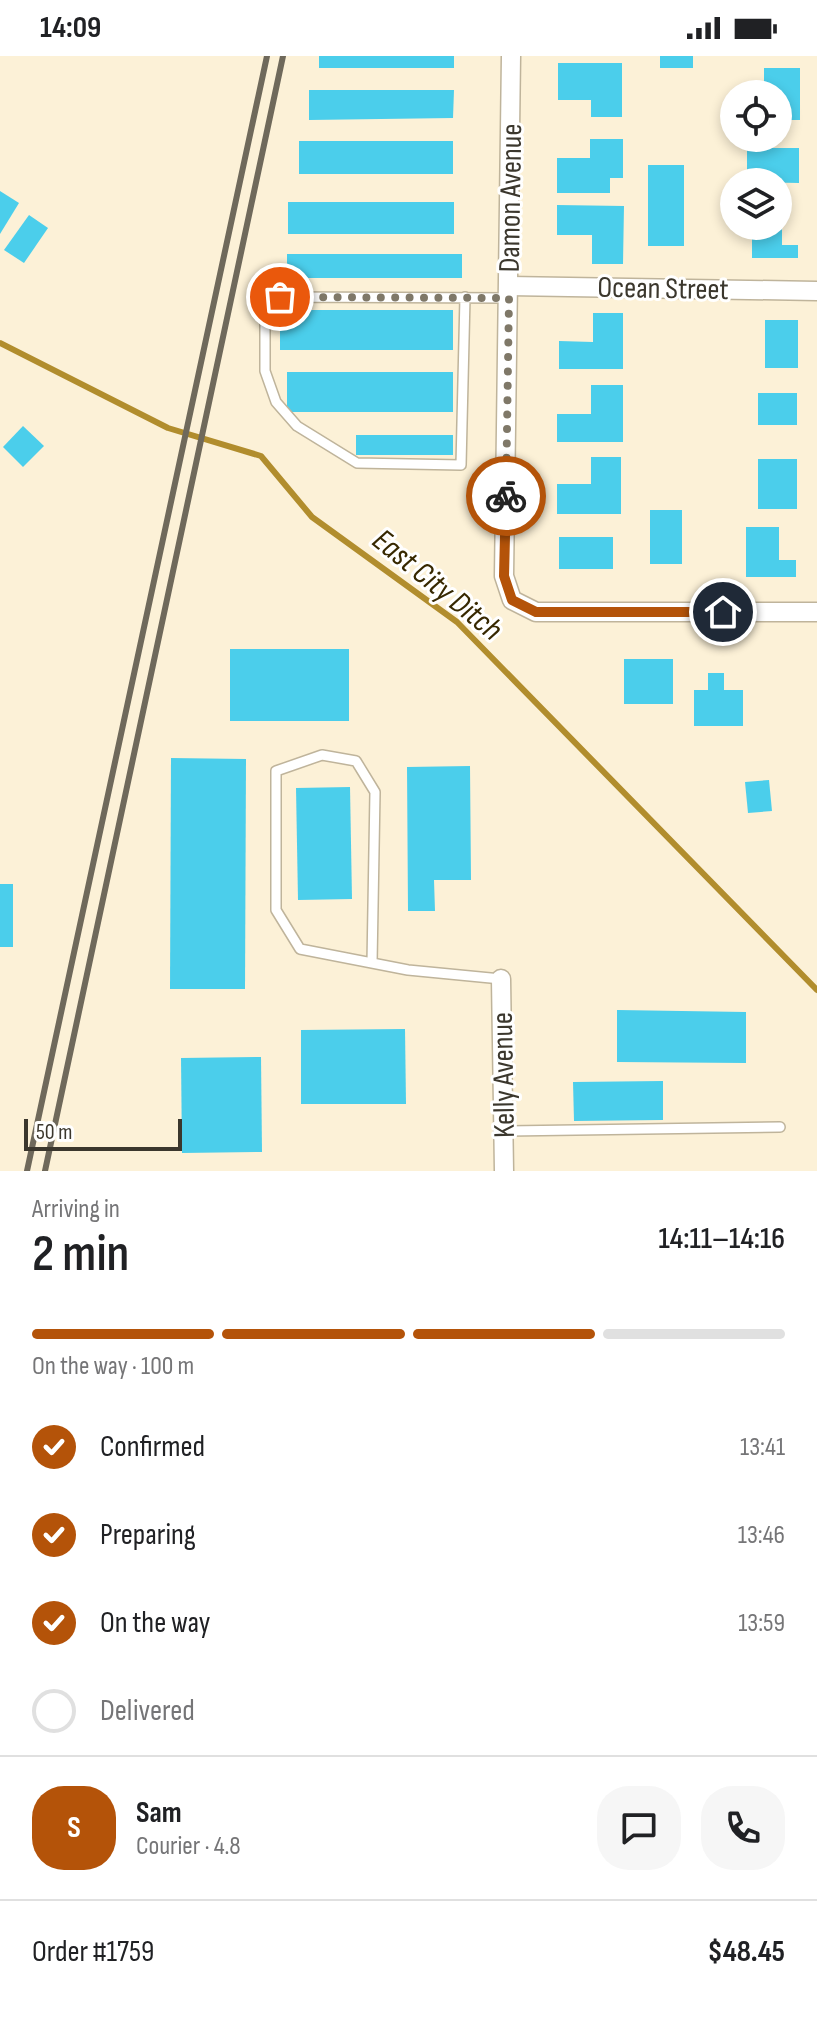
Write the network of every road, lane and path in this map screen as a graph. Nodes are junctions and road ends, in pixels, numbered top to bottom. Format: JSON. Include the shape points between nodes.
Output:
{"nodes":[{"id":1,"x":511,"y":56,"type":"edge"},
{"id":2,"x":817,"y":291,"type":"edge"},
{"id":3,"x":509,"y":292,"type":"junction"},
{"id":4,"x":465,"y":297,"type":"junction"},
{"id":5,"x":817,"y":612,"type":"edge"},
{"id":6,"x":372,"y":963,"type":"junction"},
{"id":7,"x":501,"y":979,"type":"joint"},
{"id":8,"x":780,"y":1127,"type":"dead end"},
{"id":9,"x":503,"y":1131,"type":"junction"},
{"id":10,"x":504,"y":1171,"type":"edge"}],
"edges":[{"from":1,"to":3,"type":"street","name":"Damon Avenue"},
{"from":2,"to":3,"type":"street","name":"Ocean Street"},
{"from":3,"to":4,"type":"lane"},
{"from":3,"to":5,"type":"street","name":"Damon Avenue","via":[[504,576],[512,600],[536,612]]},
{"from":4,"to":4,"type":"lane","via":[[280,297],[265,317],[265,371],[276,402],[297,426],[357,463],[461,465]]},
{"from":6,"to":6,"type":"lane","via":[[300,949],[276,910],[276,771],[322,755],[356,761],[375,792]]},
{"from":6,"to":7,"type":"lane"},
{"from":7,"to":9,"type":"street","name":"Kelly Avenue"},
{"from":8,"to":9,"type":"lane"},
{"from":9,"to":10,"type":"street","name":"Kelly Avenue"}]}
